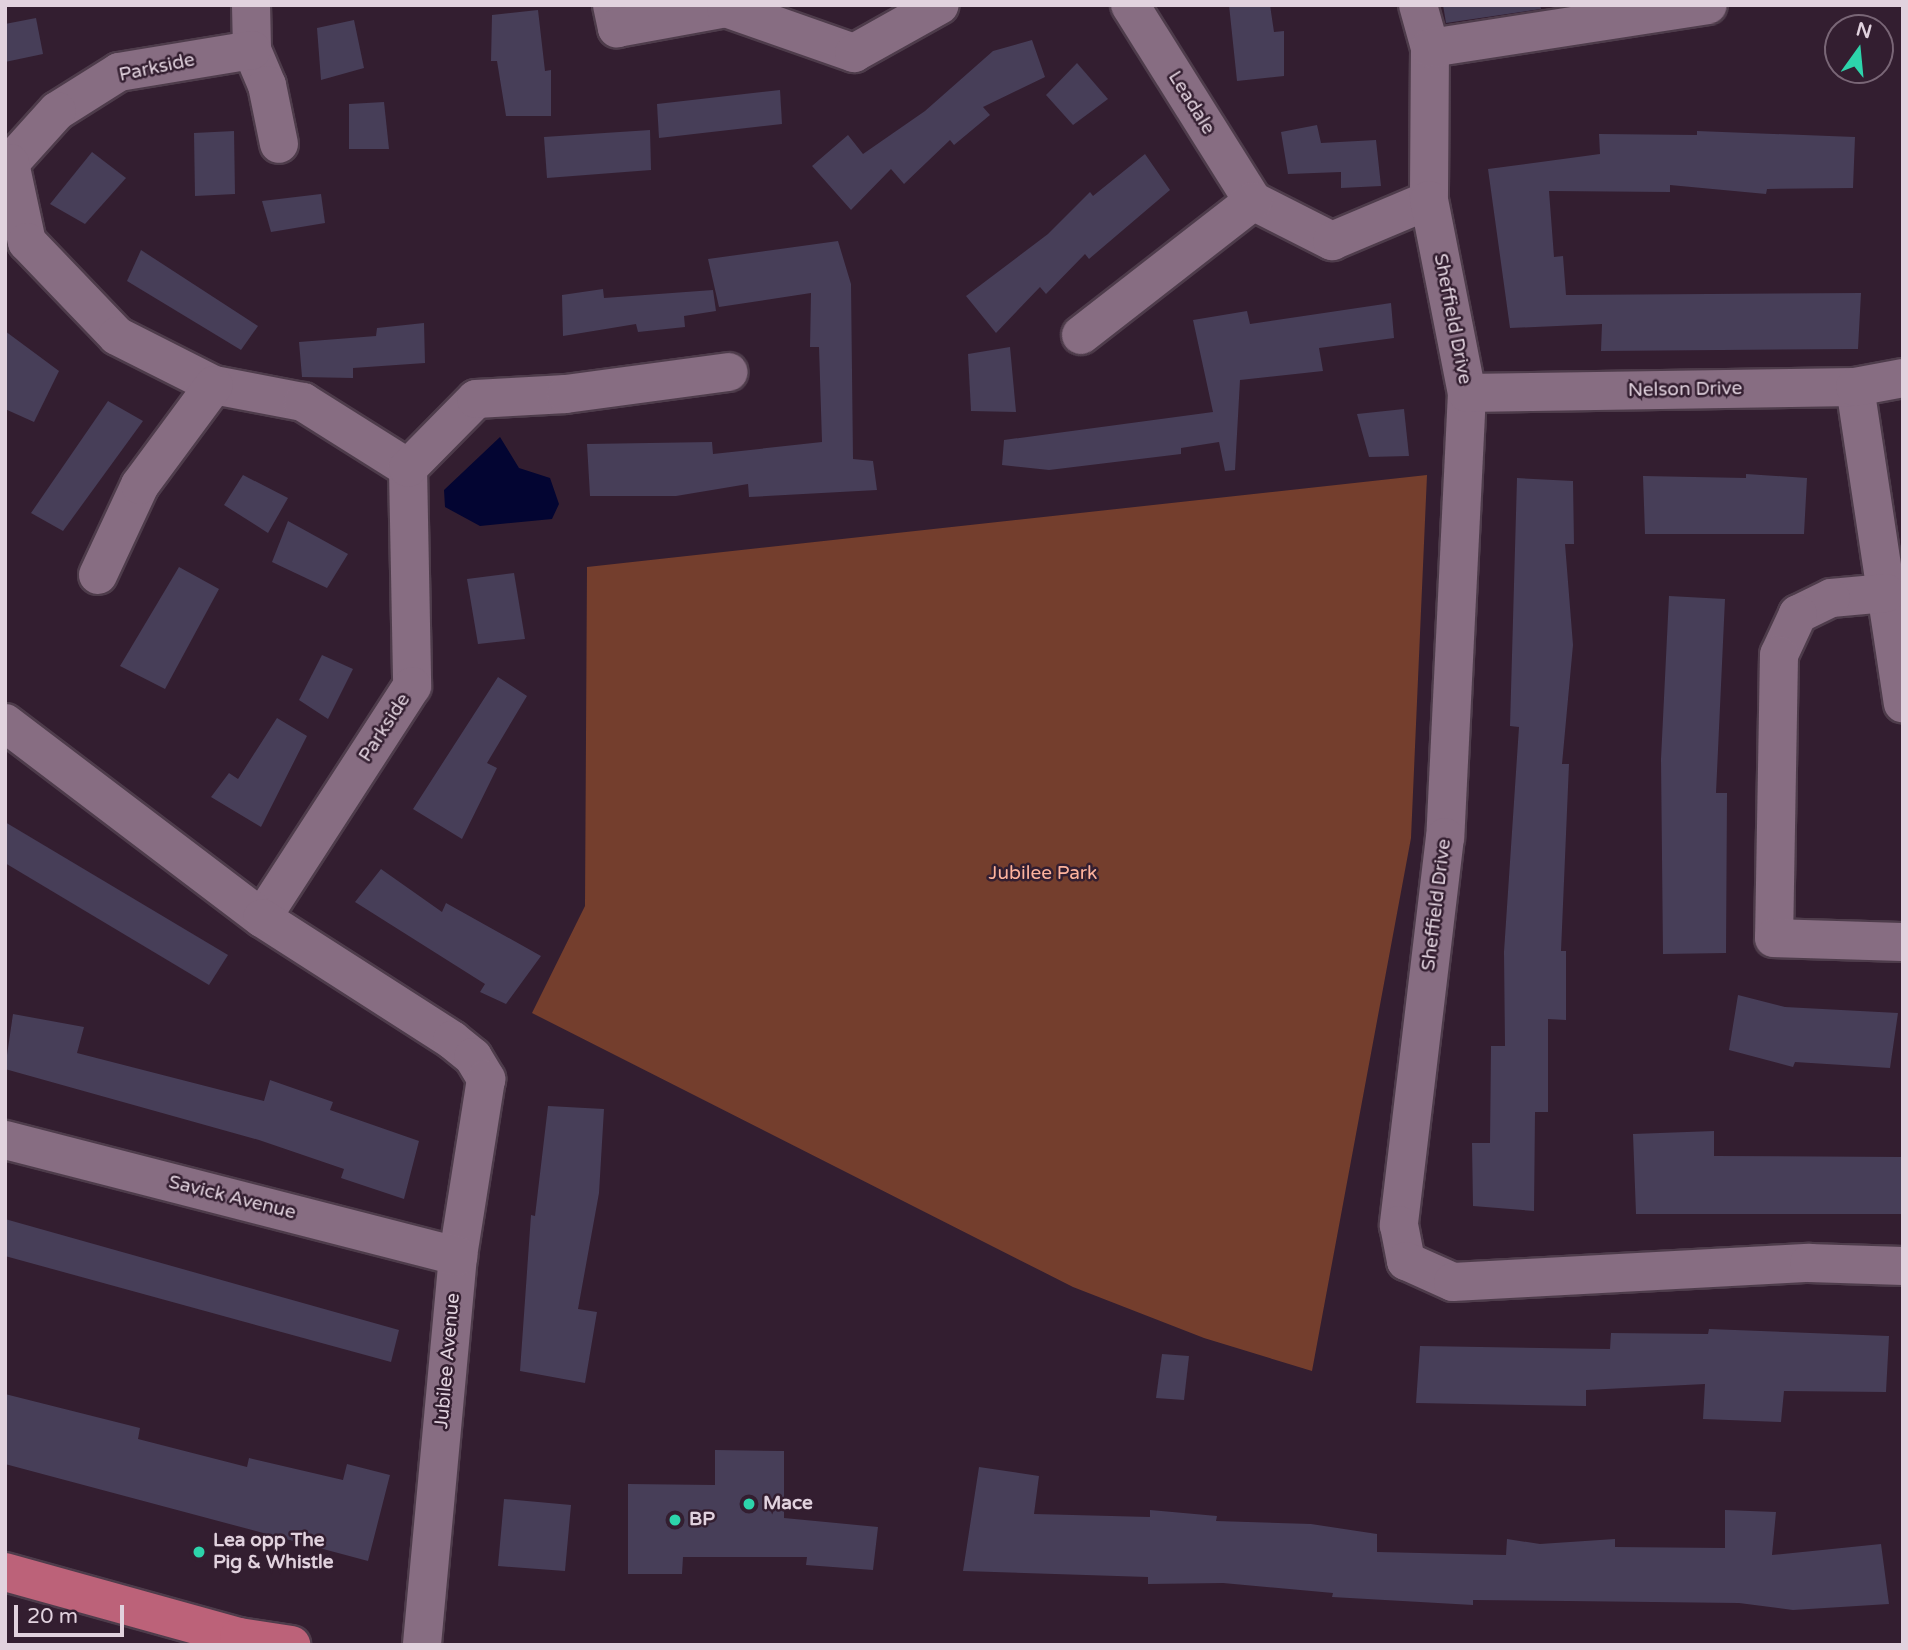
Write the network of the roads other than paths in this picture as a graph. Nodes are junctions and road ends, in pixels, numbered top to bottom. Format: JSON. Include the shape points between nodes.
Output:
{"nodes":[{"id":1,"x":251,"y":5,"type":"edge"},
{"id":2,"x":612,"y":5,"type":"edge"},
{"id":3,"x":1130,"y":5,"type":"edge"},
{"id":4,"x":1418,"y":5,"type":"edge"},
{"id":5,"x":1708,"y":5,"type":"edge"},
{"id":6,"x":929,"y":8,"type":"edge"},
{"id":7,"x":1430,"y":48,"type":"junction"},
{"id":8,"x":252,"y":50,"type":"junction"},
{"id":9,"x":279,"y":144,"type":"dead end"},
{"id":10,"x":8,"y":163,"type":"edge"},
{"id":11,"x":1253,"y":201,"type":"junction"},
{"id":12,"x":1429,"y":201,"type":"junction"},
{"id":13,"x":1081,"y":335,"type":"dead end"},
{"id":14,"x":729,"y":372,"type":"dead end"},
{"id":15,"x":1903,"y":378,"type":"edge"},
{"id":16,"x":214,"y":384,"type":"junction"},
{"id":17,"x":1855,"y":387,"type":"junction"},
{"id":18,"x":1466,"y":393,"type":"junction"},
{"id":19,"x":408,"y":468,"type":"junction"},
{"id":20,"x":98,"y":575,"type":"dead end"},
{"id":21,"x":1886,"y":593,"type":"junction"},
{"id":22,"x":1903,"y":703,"type":"edge"},
{"id":23,"x":5,"y":723,"type":"edge"},
{"id":24,"x":262,"y":918,"type":"junction"},
{"id":25,"x":1903,"y":942,"type":"edge"},
{"id":26,"x":5,"y":1140,"type":"edge"},
{"id":27,"x":458,"y":1256,"type":"junction"},
{"id":28,"x":1903,"y":1266,"type":"edge"},
{"id":29,"x":5,"y":1572,"type":"edge"},
{"id":30,"x":239,"y":1641,"type":"edge"},
{"id":31,"x":291,"y":1645,"type":"edge"},
{"id":32,"x":422,"y":1645,"type":"edge"}],
"edges":[{"from":1,"to":8,"type":"street"},
{"from":2,"to":6,"type":"street","via":[[617,28],[726,8],[854,53]]},
{"from":3,"to":11,"type":"street","name":"Leadale"},
{"from":4,"to":7,"type":"street","name":"Sheffield Drive"},
{"from":5,"to":7,"type":"street"},
{"from":7,"to":12,"type":"street","name":"Sheffield Drive"},
{"from":8,"to":9,"type":"street","via":[[267,85]]},
{"from":8,"to":10,"type":"street","name":"Parkside","via":[[119,72],[57,111]]},
{"from":10,"to":16,"type":"street","name":"Parkside","via":[[27,242],[117,335]]},
{"from":11,"to":12,"type":"street","via":[[1332,241]]},
{"from":11,"to":13,"type":"street"},
{"from":12,"to":18,"type":"street","name":"Sheffield Drive"},
{"from":14,"to":19,"type":"street","via":[[566,394],[476,399]]},
{"from":15,"to":17,"type":"street","name":"Nelson Drive"},
{"from":16,"to":19,"type":"street","name":"Parkside","via":[[303,402]]},
{"from":16,"to":20,"type":"street","via":[[140,485]]},
{"from":17,"to":18,"type":"street","name":"Nelson Drive"},
{"from":17,"to":21,"type":"street"},
{"from":18,"to":28,"type":"street","name":"Sheffield Drive","via":[[1445,837],[1399,1225],[1406,1261],[1452,1282],[1809,1263]]},
{"from":19,"to":24,"type":"street","name":"Parkside","via":[[412,686]]},
{"from":21,"to":22,"type":"street"},
{"from":21,"to":25,"type":"street","via":[[1831,598],[1798,614],[1779,655],[1774,938]]},
{"from":23,"to":24,"type":"street"},
{"from":24,"to":27,"type":"street","name":"Jubilee Avenue","via":[[452,1040],[473,1057],[486,1079]]},
{"from":26,"to":27,"type":"street","name":"Savick Avenue"},
{"from":27,"to":32,"type":"street","name":"Jubilee Avenue"},
{"from":29,"to":30,"type":"highway"},
{"from":30,"to":31,"type":"highway"}]}
